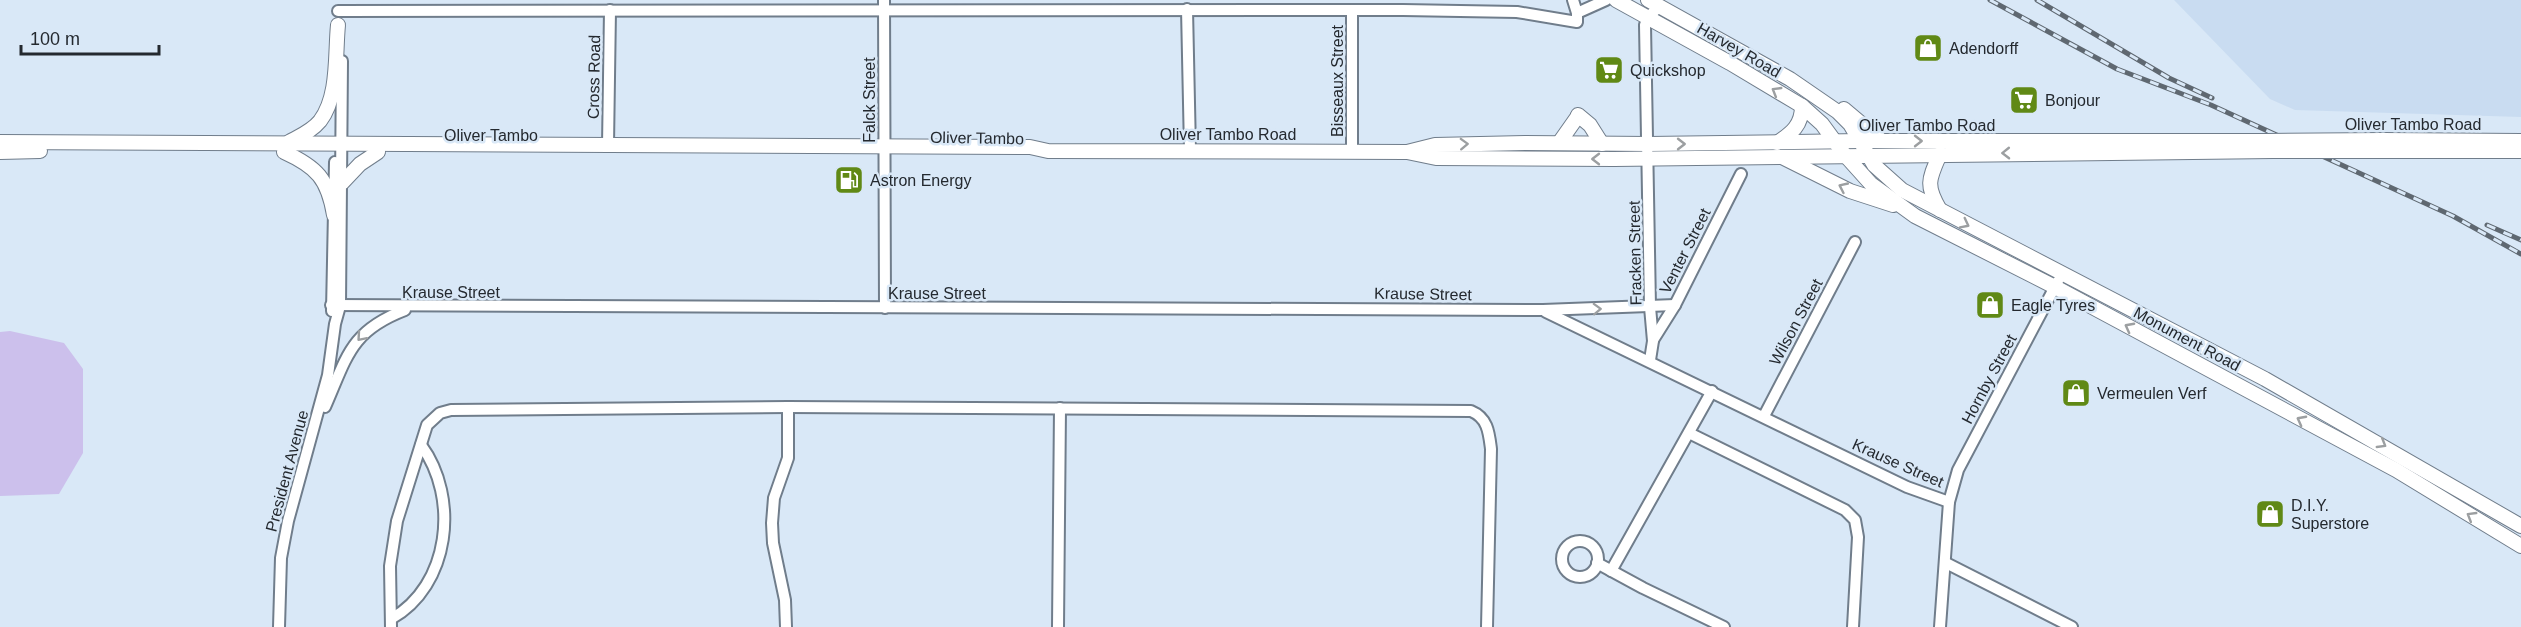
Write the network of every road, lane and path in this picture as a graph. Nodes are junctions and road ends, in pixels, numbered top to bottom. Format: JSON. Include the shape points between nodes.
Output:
{"nodes":[{"id":1,"x":1573,"y":0,"type":"edge"},
{"id":2,"x":1605,"y":0,"type":"edge"},
{"id":3,"x":1616,"y":0,"type":"edge"},
{"id":4,"x":1654,"y":3,"type":"edge"},
{"id":5,"x":681,"y":5,"type":"edge"},
{"id":6,"x":1130,"y":5,"type":"edge"},
{"id":7,"x":1404,"y":5,"type":"edge"},
{"id":8,"x":493,"y":6,"type":"edge"},
{"id":9,"x":884,"y":6,"type":"edge"},
{"id":10,"x":1187,"y":9,"type":"junction"},
{"id":11,"x":610,"y":10,"type":"junction"},
{"id":12,"x":1352,"y":11,"type":"junction"},
{"id":13,"x":338,"y":12,"type":"edge"},
{"id":14,"x":1577,"y":17,"type":"junction"},
{"id":15,"x":1648,"y":17,"type":"junction"},
{"id":16,"x":1738,"y":50,"type":"junction"},
{"id":17,"x":1730,"y":63,"type":"junction"},
{"id":18,"x":1790,"y":79,"type":"junction"},
{"id":19,"x":1802,"y":106,"type":"junction"},
{"id":20,"x":1860,"y":141,"type":"junction"},
{"id":21,"x":1882,"y":141,"type":"junction"},
{"id":22,"x":2521,"y":141,"type":"edge"},
{"id":23,"x":0,"y":142,"type":"edge"},
{"id":24,"x":1836,"y":142,"type":"junction"},
{"id":25,"x":1559,"y":143,"type":"junction"},
{"id":26,"x":1602,"y":144,"type":"junction"},
{"id":27,"x":608,"y":145,"type":"junction"},
{"id":28,"x":149,"y":146,"type":"junction"},
{"id":29,"x":2270,"y":146,"type":"junction"},
{"id":30,"x":2382,"y":146,"type":"junction"},
{"id":31,"x":284,"y":148,"type":"junction"},
{"id":32,"x":339,"y":148,"type":"junction"},
{"id":33,"x":884,"y":149,"type":"junction"},
{"id":34,"x":1190,"y":150,"type":"junction"},
{"id":35,"x":1777,"y":150,"type":"junction"},
{"id":36,"x":1048,"y":151,"type":"joint"},
{"id":37,"x":1352,"y":151,"type":"junction"},
{"id":38,"x":1649,"y":151,"type":"junction"},
{"id":39,"x":2521,"y":151,"type":"edge"},
{"id":40,"x":0,"y":152,"type":"edge"},
{"id":41,"x":378,"y":152,"type":"junction"},
{"id":42,"x":1407,"y":152,"type":"junction"},
{"id":43,"x":1844,"y":154,"type":"junction"},
{"id":44,"x":1940,"y":154,"type":"junction"},
{"id":45,"x":1867,"y":155,"type":"junction"},
{"id":46,"x":1741,"y":174,"type":"dead end"},
{"id":47,"x":342,"y":183,"type":"junction"},
{"id":48,"x":1898,"y":206,"type":"junction"},
{"id":49,"x":1940,"y":211,"type":"junction"},
{"id":50,"x":334,"y":216,"type":"junction"},
{"id":51,"x":1855,"y":242,"type":"dead end"},
{"id":52,"x":2062,"y":273,"type":"junction"},
{"id":53,"x":2055,"y":287,"type":"junction"},
{"id":54,"x":1675,"y":305,"type":"junction"},
{"id":55,"x":336,"y":306,"type":"junction"},
{"id":56,"x":411,"y":307,"type":"junction"},
{"id":57,"x":1650,"y":307,"type":"junction"},
{"id":58,"x":885,"y":308,"type":"junction"},
{"id":59,"x":1543,"y":310,"type":"junction"},
{"id":60,"x":1653,"y":341,"type":"junction"},
{"id":61,"x":1650,"y":360,"type":"junction"},
{"id":62,"x":1712,"y":391,"type":"junction"},
{"id":63,"x":788,"y":407,"type":"junction"},
{"id":64,"x":1060,"y":408,"type":"junction"},
{"id":65,"x":1764,"y":416,"type":"junction"},
{"id":66,"x":1689,"y":433,"type":"junction"},
{"id":67,"x":312,"y":436,"type":"junction"},
{"id":68,"x":421,"y":445,"type":"junction"},
{"id":69,"x":1949,"y":502,"type":"junction"},
{"id":70,"x":2521,"y":526,"type":"edge"},
{"id":71,"x":2521,"y":546,"type":"edge"},
{"id":72,"x":1597,"y":562,"type":"dead end"},
{"id":73,"x":1946,"y":563,"type":"junction"},
{"id":74,"x":1611,"y":571,"type":"junction"},
{"id":75,"x":391,"y":623,"type":"edge"},
{"id":76,"x":279,"y":627,"type":"edge"},
{"id":77,"x":786,"y":627,"type":"edge"},
{"id":78,"x":1058,"y":627,"type":"edge"},
{"id":79,"x":1487,"y":627,"type":"edge"},
{"id":80,"x":1724,"y":627,"type":"edge"},
{"id":81,"x":1853,"y":627,"type":"edge"},
{"id":82,"x":1940,"y":627,"type":"edge"},
{"id":83,"x":2072,"y":627,"type":"edge"}],
"edges":[{"from":1,"to":14,"type":"street"},
{"from":2,"to":14,"type":"street"},
{"from":3,"to":15,"type":"main road","name":"Harvey Road"},
{"from":4,"to":15,"type":"street"},
{"from":4,"to":16,"type":"main road","name":"Harvey Road"},
{"from":5,"to":9,"type":"street"},
{"from":5,"to":11,"type":"street"},
{"from":6,"to":9,"type":"street"},
{"from":6,"to":10,"type":"street"},
{"from":7,"to":12,"type":"street"},
{"from":7,"to":14,"type":"street"},
{"from":8,"to":11,"type":"street"},
{"from":8,"to":13,"type":"street"},
{"from":9,"to":33,"type":"street","name":"Falck Street"},
{"from":10,"to":12,"type":"street"},
{"from":10,"to":34,"type":"street"},
{"from":11,"to":27,"type":"street","name":"Cross Road"},
{"from":12,"to":37,"type":"street","name":"Bisseaux Street"},
{"from":13,"to":31,"type":"main road","via":[[333,82],[326,111],[312,129]]},
{"from":13,"to":32,"type":"street"},
{"from":15,"to":17,"type":"main road","name":"Harvey Road"},
{"from":15,"to":38,"type":"street","name":"Fracken Street","via":[[1645,34]]},
{"from":16,"to":17,"type":"main road"},
{"from":16,"to":18,"type":"main road","name":"Harvey Road"},
{"from":19,"to":17,"type":"main road","name":"Harvey Road","one_way":true},
{"from":18,"to":20,"type":"main road","name":"Harvey Road","via":[[1838,112]]},
{"from":18,"to":21,"type":"main road","via":[[1847,111]]},
{"from":19,"to":24,"type":"main road","name":"Harvey Road"},
{"from":19,"to":35,"type":"main road","via":[[1795,131]]},
{"from":20,"to":21,"type":"main road","name":"Oliver Tambo Road"},
{"from":20,"to":24,"type":"main road","name":"Oliver Tambo Road"},
{"from":20,"to":45,"type":"main road","name":"Harvey Road"},
{"from":21,"to":29,"type":"main road","name":"Oliver Tambo Road","one_way":true},
{"from":22,"to":30,"type":"main road","name":"Oliver Tambo Road"},
{"from":23,"to":28,"type":"main road","name":"Oliver Tambo"},
{"from":24,"to":35,"type":"main road","name":"Oliver Tambo Road"},
{"from":24,"to":43,"type":"main road","name":"Harvey Road"},
{"from":25,"to":26,"type":"main road","name":"Oliver Tambo Road"},
{"from":25,"to":26,"type":"main road","via":[[1578,116],[1590,125]]},
{"from":42,"to":25,"type":"main road","name":"Oliver Tambo Road","one_way":true,"via":[[1435,145]]},
{"from":26,"to":38,"type":"main road","name":"Oliver Tambo Road"},
{"from":27,"to":32,"type":"main road","name":"Oliver Tambo"},
{"from":27,"to":33,"type":"main road","name":"Oliver Tambo"},
{"from":28,"to":31,"type":"main road","name":"Oliver Tambo"},
{"from":28,"to":40,"type":"main road","name":"Oliver Tambo"},
{"from":29,"to":30,"type":"main road","name":"Oliver Tambo Road","bridge":true},
{"from":29,"to":44,"type":"main road","name":"Oliver Tambo Road","one_way":true},
{"from":30,"to":39,"type":"main road","name":"Oliver Tambo Road"},
{"from":31,"to":32,"type":"main road","name":"Oliver Tambo"},
{"from":31,"to":50,"type":"main road","via":[[315,169],[326,183]]},
{"from":32,"to":41,"type":"main road","name":"Oliver Tambo"},
{"from":32,"to":47,"type":"street","name":"President Avenue"},
{"from":32,"to":50,"type":"street","name":"President Avenue"},
{"from":33,"to":36,"type":"main road","name":"Oliver Tambo","via":[[1030,147]]},
{"from":33,"to":41,"type":"main road","name":"Oliver Tambo"},
{"from":33,"to":58,"type":"street","name":"Falck Street"},
{"from":34,"to":36,"type":"main road","name":"Oliver Tambo Road"},
{"from":34,"to":37,"type":"main road","name":"Oliver Tambo Road"},
{"from":35,"to":38,"type":"main road","name":"Oliver Tambo Road"},
{"from":35,"to":43,"type":"main road","name":"Oliver Tambo Road"},
{"from":48,"to":35,"type":"main road","one_way":true,"via":[[1850,191]]},
{"from":37,"to":42,"type":"main road","name":"Oliver Tambo Road"},
{"from":38,"to":42,"type":"main road","name":"Oliver Tambo Road","one_way":true,"via":[[1436,158]]},
{"from":38,"to":57,"type":"street","name":"Fracken Street"},
{"from":41,"to":47,"type":"main road"},
{"from":43,"to":45,"type":"main road","name":"Oliver Tambo Road"},
{"from":43,"to":48,"type":"main road","name":"Monument Road"},
{"from":44,"to":45,"type":"main road","name":"Oliver Tambo Road"},
{"from":44,"to":49,"type":"main road","via":[[1929,180]]},
{"from":45,"to":49,"type":"main road","name":"Monument Road","via":[[1892,183]]},
{"from":46,"to":54,"type":"street","name":"Venter Street"},
{"from":47,"to":55,"type":"street","name":"President Avenue"},
{"from":48,"to":53,"type":"main road","name":"Monument Road"},
{"from":49,"to":52,"type":"main road","name":"Monument Road","one_way":true},
{"from":50,"to":55,"type":"street","name":"President Avenue"},
{"from":51,"to":65,"type":"street","name":"Wilson Street"},
{"from":52,"to":53,"type":"street","name":"Hornby Street"},
{"from":52,"to":70,"type":"main road","name":"Monument Road","one_way":true,"via":[[2265,379]]},
{"from":53,"to":69,"type":"street","name":"Hornby Street","via":[[1958,470]]},
{"from":71,"to":53,"type":"main road","name":"Monument Road","one_way":true,"via":[[2396,470]]},
{"from":54,"to":57,"type":"street","name":"Krause Street"},
{"from":54,"to":60,"type":"street","name":"Venter Street"},
{"from":55,"to":56,"type":"street","name":"Krause Street"},
{"from":55,"to":67,"type":"street","name":"President Avenue","via":[[328,375]]},
{"from":56,"to":58,"type":"street","name":"Krause Street"},
{"from":56,"to":67,"type":"street","one_way":true,"via":[[375,323],[356,342]]},
{"from":59,"to":57,"type":"street","name":"Krause Street","one_way":true},
{"from":57,"to":60,"type":"street","name":"Fracken Street"},
{"from":58,"to":59,"type":"street","name":"Krause Street"},
{"from":59,"to":61,"type":"street","name":"Krause Street"},
{"from":60,"to":61,"type":"street","name":"Fracken Street"},
{"from":61,"to":62,"type":"street","name":"Krause Street"},
{"from":62,"to":65,"type":"street","name":"Krause Street"},
{"from":62,"to":66,"type":"street"},
{"from":63,"to":64,"type":"street"},
{"from":63,"to":68,"type":"street","via":[[451,410],[432,418]]},
{"from":63,"to":77,"type":"street","via":[[788,458],[774,498],[772,523]]},
{"from":64,"to":78,"type":"street"},
{"from":64,"to":79,"type":"street","via":[[1477,413],[1486,425],[1491,449]]},
{"from":65,"to":69,"type":"street","name":"Krause Street","via":[[1907,487]]},
{"from":66,"to":74,"type":"street"},
{"from":66,"to":81,"type":"street","via":[[1809,490],[1853,516],[1858,537]]},
{"from":67,"to":76,"type":"street","name":"President Avenue","via":[[281,558]]},
{"from":68,"to":75,"type":"street","via":[[396,521],[390,566]]},
{"from":68,"to":75,"type":"street","via":[[431,459],[441,491],[444,540],[433,575]]},
{"from":69,"to":73,"type":"street","name":"Hornby Street"},
{"from":72,"to":74,"type":"street"},
{"from":73,"to":82,"type":"street","name":"Hornby Street"},
{"from":73,"to":83,"type":"street"},
{"from":74,"to":80,"type":"street"}]}
